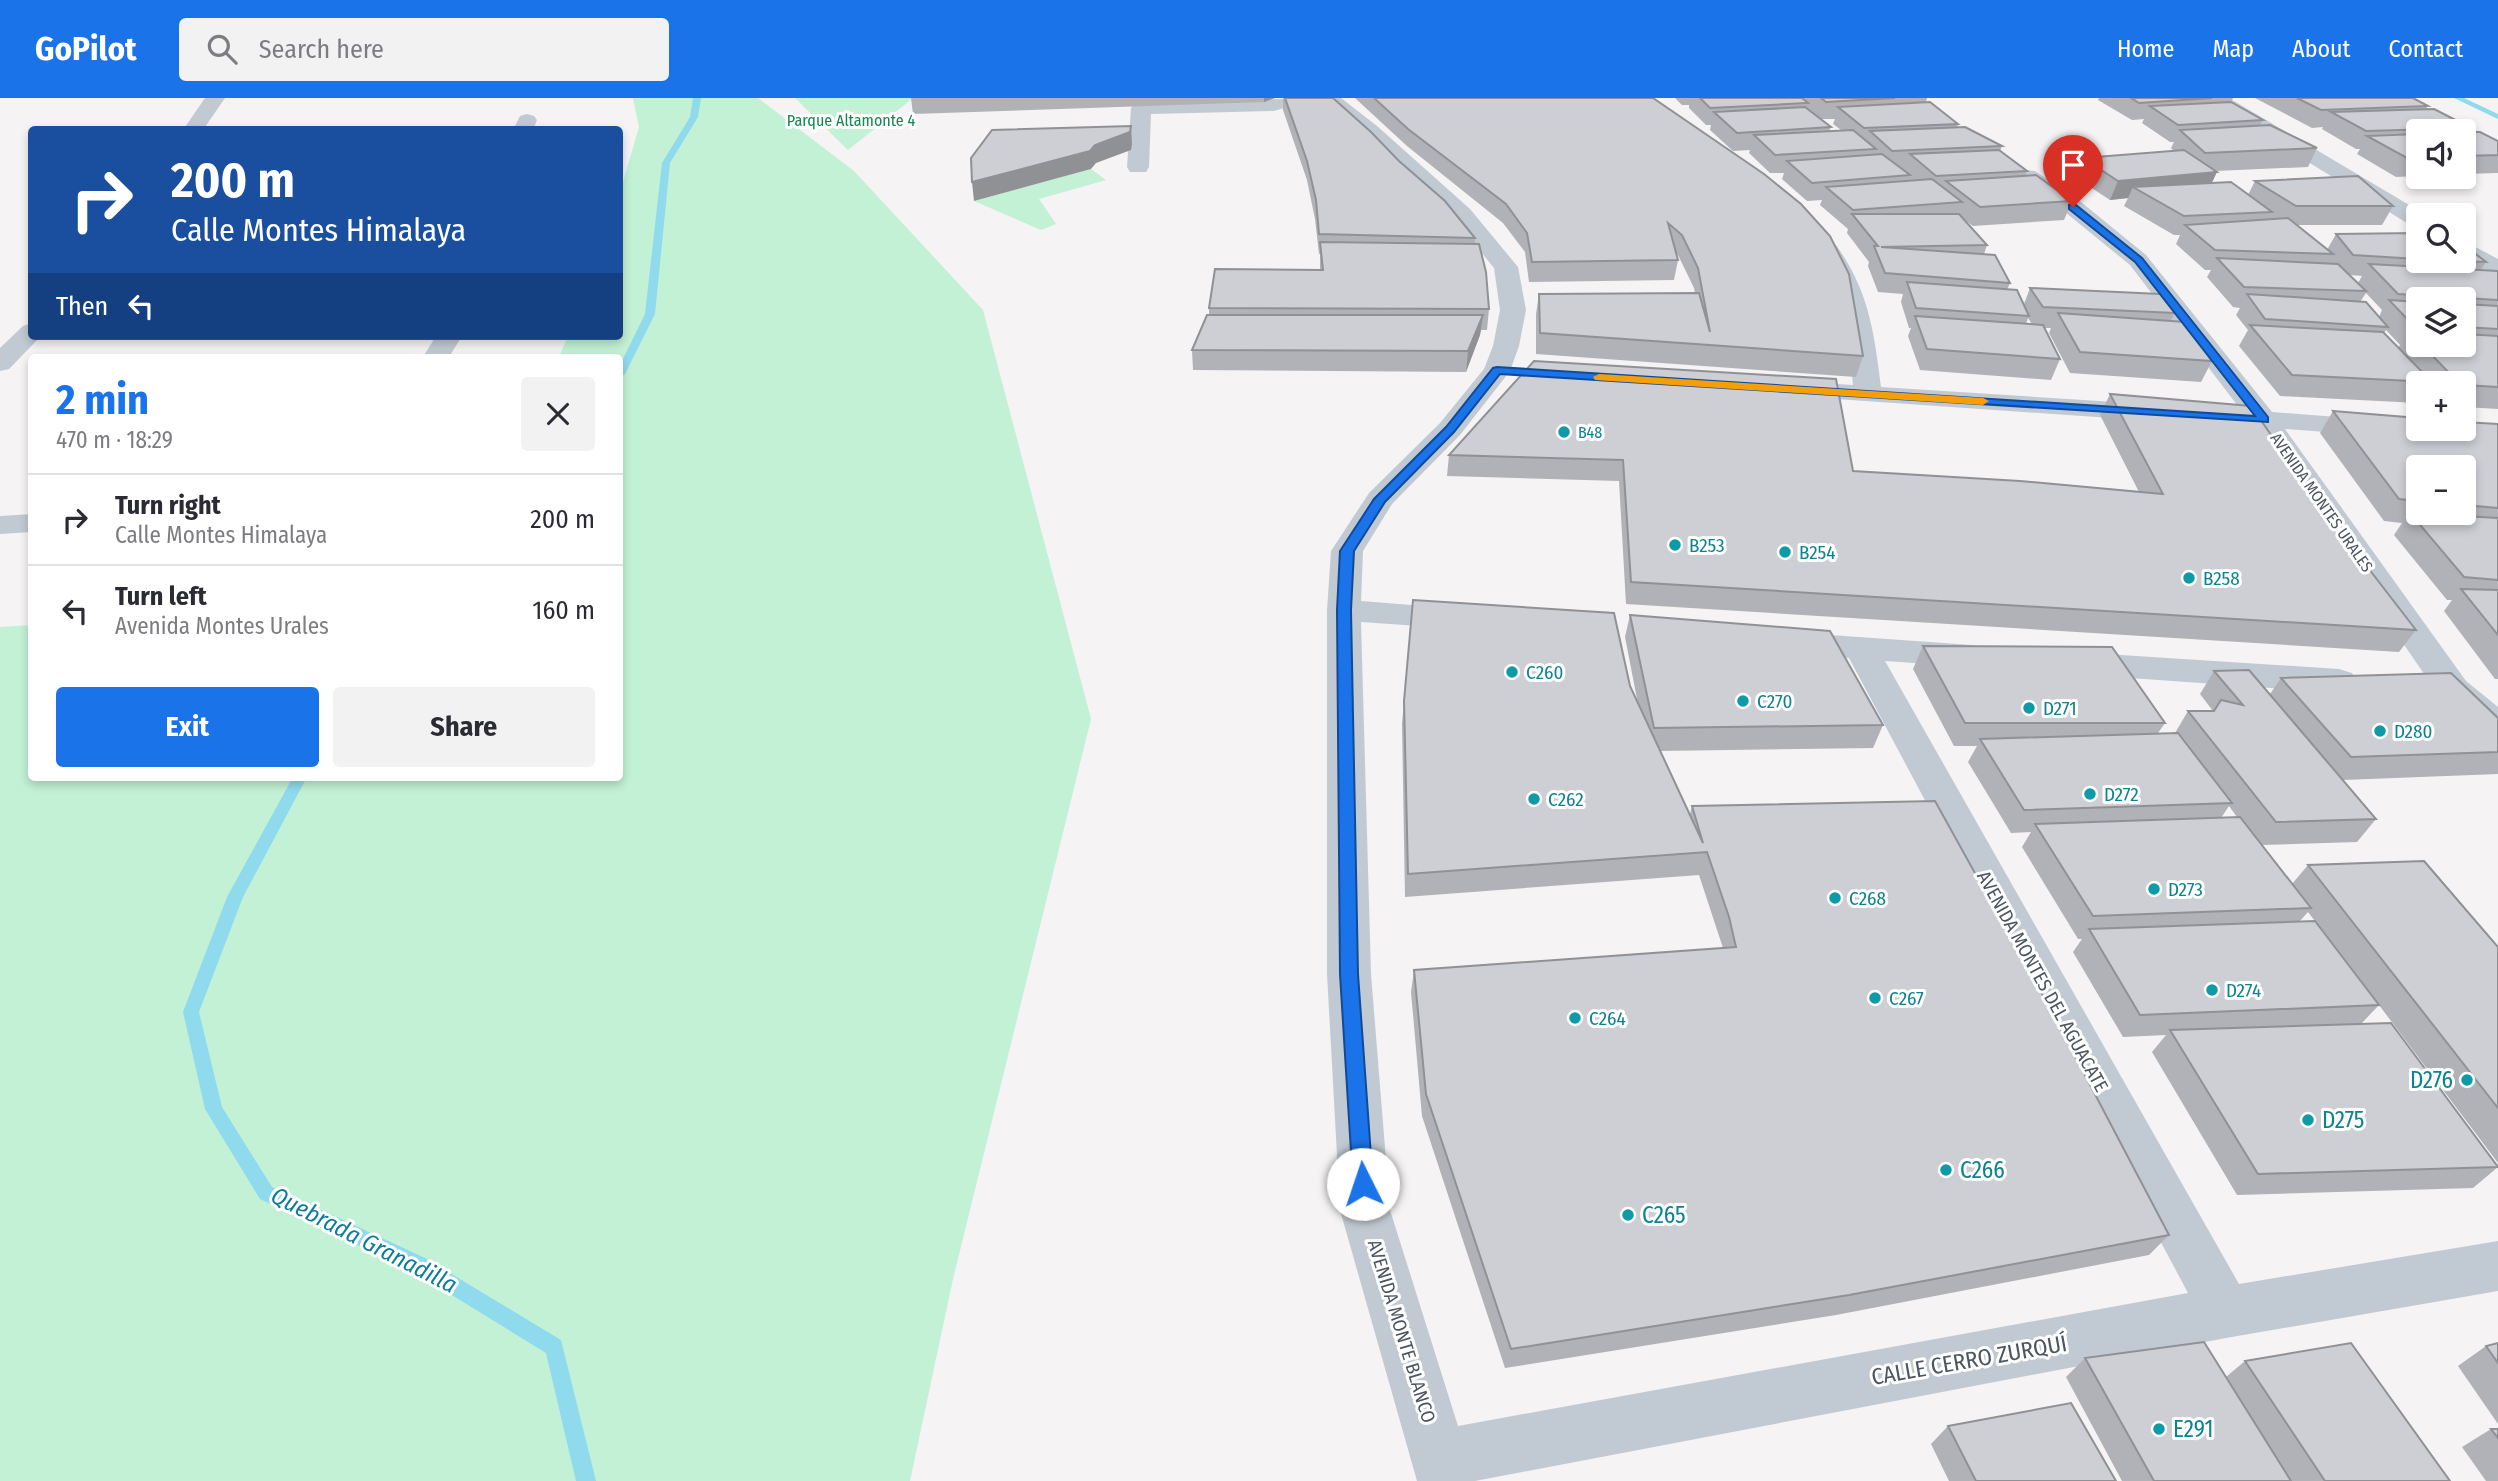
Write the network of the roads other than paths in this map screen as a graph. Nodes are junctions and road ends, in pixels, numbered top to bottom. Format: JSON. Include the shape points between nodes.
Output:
{"nodes":[{"id":1,"x":215,"y":98,"type":"edge"},
{"id":2,"x":1298,"y":98,"type":"edge"},
{"id":3,"x":1329,"y":98,"type":"edge"},
{"id":4,"x":2214,"y":98,"type":"edge"},
{"id":5,"x":196,"y":126,"type":"edge"},
{"id":6,"x":2004,"y":160,"type":"edge"},
{"id":7,"x":1138,"y":166,"type":"dead end"},
{"id":8,"x":2406,"y":213,"type":"edge"},
{"id":9,"x":1813,"y":233,"type":"edge"},
{"id":10,"x":2476,"y":255,"type":"edge"},
{"id":11,"x":2498,"y":269,"type":"edge"},
{"id":12,"x":28,"y":335,"type":"edge"},
{"id":13,"x":0,"y":363,"type":"edge"},
{"id":14,"x":1758,"y":387,"type":"edge"},
{"id":15,"x":1868,"y":394,"type":"junction"},
{"id":16,"x":2264,"y":420,"type":"junction"},
{"id":17,"x":2402,"y":429,"type":"edge"},
{"id":18,"x":28,"y":523,"type":"edge"},
{"id":19,"x":0,"y":525,"type":"edge"},
{"id":20,"x":1344,"y":610,"type":"junction"},
{"id":21,"x":1493,"y":621,"type":"edge"},
{"id":22,"x":1752,"y":640,"type":"edge"},
{"id":23,"x":1861,"y":649,"type":"junction"},
{"id":24,"x":1998,"y":658,"type":"edge"},
{"id":25,"x":2040,"y":661,"type":"edge"},
{"id":26,"x":2370,"y":683,"type":"edge"},
{"id":27,"x":2411,"y":686,"type":"edge"},
{"id":28,"x":2453,"y":689,"type":"junction"},
{"id":29,"x":2498,"y":727,"type":"edge"},
{"id":30,"x":2498,"y":1266,"type":"edge"},
{"id":31,"x":2226,"y":1312,"type":"junction"},
{"id":32,"x":1443,"y":1469,"type":"edge"}],
"edges":[{"from":1,"to":5,"type":"street"},
{"from":2,"to":7,"type":"street","via":[[1274,105],[1141,108]]},
{"from":3,"to":20,"type":"street","name":"AVENIDA MONTE BLANCO","via":[[1462,214],[1506,267],[1513,310],[1506,346],[1510,372],[1380,499],[1347,551]]},
{"from":4,"to":8,"type":"street"},
{"from":6,"to":16,"type":"street","name":"AVENIDA MONTES URALES","via":[[2073,207],[2138,260]]},
{"from":9,"to":15,"type":"street","via":[[1837,261],[1857,307]]},
{"from":10,"to":11,"type":"street"},
{"from":12,"to":13,"type":"street"},
{"from":14,"to":15,"type":"street"},
{"from":15,"to":16,"type":"street"},
{"from":16,"to":17,"type":"street"},
{"from":16,"to":28,"type":"street","name":"AVENIDA MONTES URALES"},
{"from":18,"to":19,"type":"street"},
{"from":20,"to":21,"type":"street"},
{"from":20,"to":32,"type":"street","name":"AVENIDA MONTE BLANCO","via":[[1349,974],[1365,1210]]},
{"from":22,"to":23,"type":"street"},
{"from":23,"to":24,"type":"street"},
{"from":23,"to":31,"type":"street","name":"AVENIDA MONTES DEL AGUACATE"},
{"from":25,"to":26,"type":"street"},
{"from":27,"to":28,"type":"street"},
{"from":28,"to":29,"type":"street","name":"AVENIDA MONTES URALES"},
{"from":30,"to":31,"type":"street","name":"CALLE CERRO ZURQUÍ"},
{"from":31,"to":32,"type":"street","name":"CALLE CERRO ZURQUÍ"}]}
